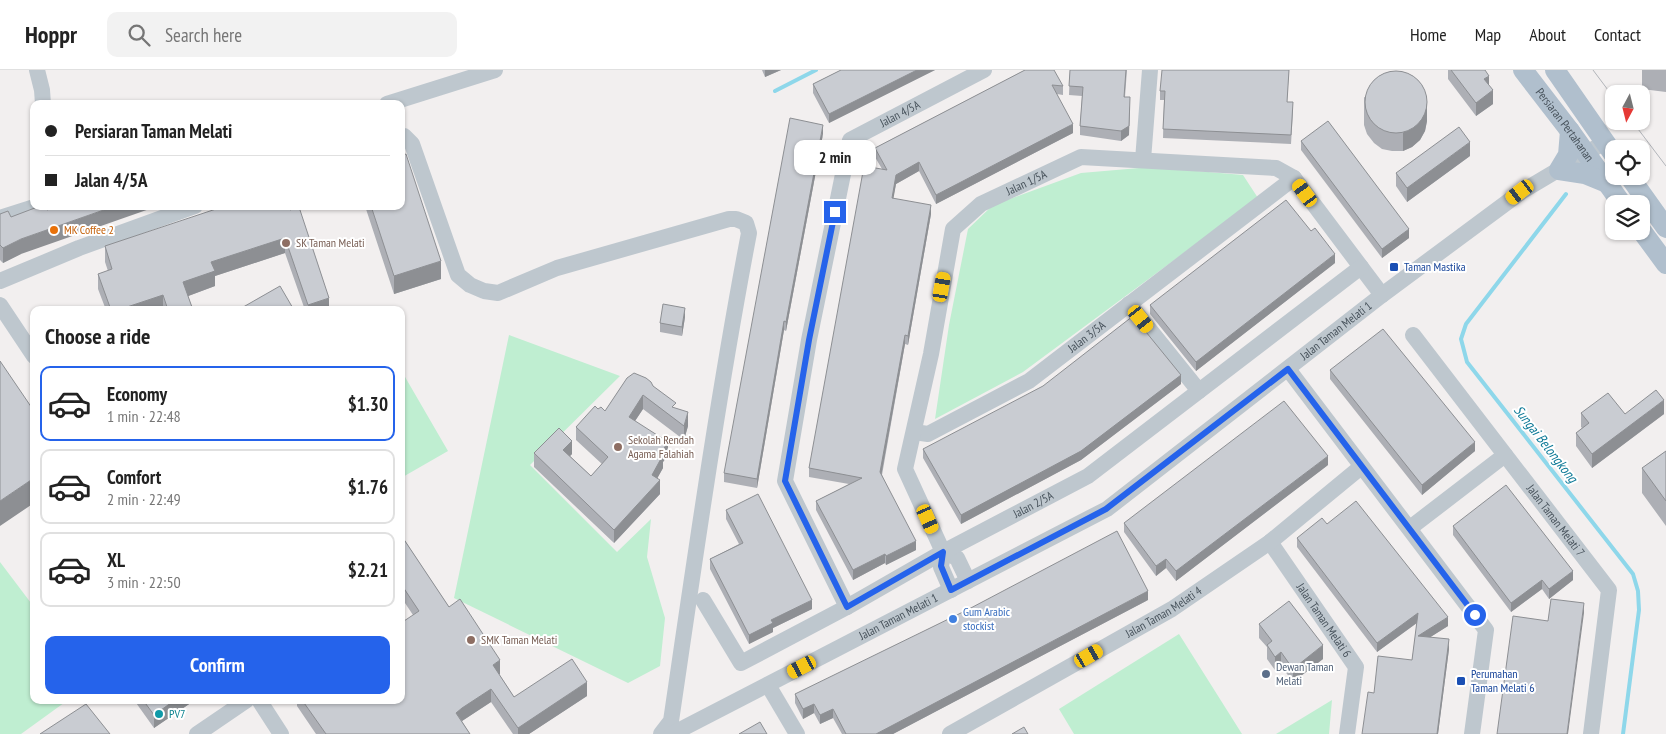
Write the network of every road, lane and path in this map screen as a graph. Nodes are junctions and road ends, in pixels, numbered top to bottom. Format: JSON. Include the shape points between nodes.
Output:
{"nodes":[{"id":1,"x":37,"y":70,"type":"edge"},
{"id":2,"x":495,"y":70,"type":"edge"},
{"id":3,"x":984,"y":70,"type":"edge"},
{"id":4,"x":1150,"y":70,"type":"edge"},
{"id":5,"x":1523,"y":70,"type":"edge"},
{"id":6,"x":1555,"y":70,"type":"edge"},
{"id":7,"x":43,"y":100,"type":"edge"},
{"id":8,"x":401,"y":100,"type":"edge"},
{"id":9,"x":1570,"y":131,"type":"junction"},
{"id":10,"x":405,"y":137,"type":"edge"},
{"id":11,"x":1605,"y":142,"type":"edge"},
{"id":12,"x":1605,"y":149,"type":"edge"},
{"id":13,"x":1586,"y":154,"type":"junction"},
{"id":14,"x":1143,"y":160,"type":"junction"},
{"id":15,"x":1559,"y":170,"type":"junction"},
{"id":16,"x":1294,"y":178,"type":"junction"},
{"id":17,"x":1605,"y":180,"type":"edge"},
{"id":18,"x":1605,"y":182,"type":"edge"},
{"id":19,"x":1635,"y":185,"type":"edge"},
{"id":20,"x":30,"y":208,"type":"edge"},
{"id":21,"x":184,"y":210,"type":"edge"},
{"id":22,"x":0,"y":218,"type":"edge"},
{"id":23,"x":1666,"y":228,"type":"edge"},
{"id":24,"x":1648,"y":240,"type":"edge"},
{"id":25,"x":1666,"y":264,"type":"edge"},
{"id":26,"x":1361,"y":267,"type":"junction"},
{"id":27,"x":0,"y":281,"type":"edge"},
{"id":28,"x":1382,"y":295,"type":"junction"},
{"id":29,"x":0,"y":304,"type":"edge"},
{"id":30,"x":1129,"y":304,"type":"junction"},
{"id":31,"x":1413,"y":335,"type":"dead end"},
{"id":32,"x":30,"y":350,"type":"edge"},
{"id":33,"x":1288,"y":369,"type":"junction"},
{"id":34,"x":1199,"y":391,"type":"junction"},
{"id":35,"x":914,"y":432,"type":"junction"},
{"id":36,"x":1505,"y":455,"type":"junction"},
{"id":37,"x":1361,"y":467,"type":"junction"},
{"id":38,"x":1410,"y":528,"type":"junction"},
{"id":39,"x":1270,"y":542,"type":"junction"},
{"id":40,"x":943,"y":552,"type":"junction"},
{"id":41,"x":968,"y":581,"type":"junction"},
{"id":42,"x":951,"y":590,"type":"junction"},
{"id":43,"x":703,"y":600,"type":"dead end"},
{"id":44,"x":847,"y":607,"type":"junction"},
{"id":45,"x":768,"y":685,"type":"junction"},
{"id":46,"x":241,"y":704,"type":"edge"},
{"id":47,"x":261,"y":704,"type":"edge"},
{"id":48,"x":954,"y":733,"type":"edge"},
{"id":49,"x":197,"y":734,"type":"edge"},
{"id":50,"x":281,"y":734,"type":"edge"},
{"id":51,"x":661,"y":734,"type":"edge"},
{"id":52,"x":672,"y":734,"type":"edge"},
{"id":53,"x":797,"y":734,"type":"edge"},
{"id":54,"x":1346,"y":734,"type":"edge"},
{"id":55,"x":1472,"y":734,"type":"edge"},
{"id":56,"x":1591,"y":734,"type":"edge"}],
"edges":[{"from":1,"to":7,"type":"street"},
{"from":2,"to":8,"type":"street"},
{"from":3,"to":44,"type":"street","name":"Jalan 4/5A","via":[[850,140],[809,340],[785,481]]},
{"from":4,"to":14,"type":"street"},
{"from":5,"to":9,"type":"main road","name":"Persiaran Pertahanan"},
{"from":6,"to":11,"type":"main road","name":"Persiaran Pertahanan"},
{"from":9,"to":13,"type":"main road","name":"Persiaran Pertahanan"},
{"from":9,"to":15,"type":"main road","via":[[1568,155]]},
{"from":10,"to":51,"type":"street","via":[[412,144],[458,275],[484,291],[498,292],[557,268],[729,219],[736,218],[746,223],[750,233],[732,321],[671,721]]},
{"from":12,"to":13,"type":"street","name":"Jalan Taman Melati 1"},
{"from":13,"to":15,"type":"street","name":"Jalan Taman Melati 1"},
{"from":13,"to":17,"type":"main road","name":"Persiaran Pertahanan"},
{"from":14,"to":16,"type":"street","name":"Jalan 1/5A","via":[[1276,168]]},
{"from":14,"to":35,"type":"street","name":"Jalan 1/5A","via":[[1080,156],[981,204],[952,229]]},
{"from":15,"to":18,"type":"main road","via":[[1585,174]]},
{"from":15,"to":28,"type":"street","name":"Jalan Taman Melati 1","via":[[1520,192]]},
{"from":16,"to":26,"type":"street","name":"Jalan 1/5A"},
{"from":16,"to":30,"type":"street","name":"Jalan 3/5A"},
{"from":19,"to":23,"type":"main road"},
{"from":20,"to":22,"type":"street"},
{"from":21,"to":27,"type":"street"},
{"from":24,"to":25,"type":"main road"},
{"from":26,"to":28,"type":"street","name":"Jalan 1/5A"},
{"from":26,"to":34,"type":"street","name":"Jalan 2/5A"},
{"from":28,"to":33,"type":"street","name":"Jalan Taman Melati 1"},
{"from":29,"to":32,"type":"street"},
{"from":30,"to":34,"type":"street"},
{"from":30,"to":35,"type":"street","name":"Jalan 3/5A","via":[[1029,381],[928,434]]},
{"from":31,"to":36,"type":"street","name":"Jalan Taman Melati 7"},
{"from":33,"to":37,"type":"street"},
{"from":33,"to":41,"type":"street","name":"Jalan Taman Melati 1","via":[[1106,509]]},
{"from":34,"to":40,"type":"street","name":"Jalan 2/5A","via":[[1088,476]]},
{"from":35,"to":40,"type":"street","name":"Jalan 1/5A","via":[[905,469]]},
{"from":36,"to":38,"type":"street"},
{"from":36,"to":56,"type":"street","name":"Jalan Taman Melati 7","via":[[1609,590]]},
{"from":37,"to":38,"type":"street"},
{"from":37,"to":39,"type":"street","name":"Jalan Taman Melati 4"},
{"from":38,"to":55,"type":"street","via":[[1486,630]]},
{"from":39,"to":48,"type":"street","name":"Jalan Taman Melati 4","via":[[1172,609]]},
{"from":39,"to":54,"type":"street","name":"Jalan Taman Melati 6","via":[[1356,667]]},
{"from":40,"to":41,"type":"street","name":"Jalan 1/5A","via":[[957,558]]},
{"from":40,"to":42,"type":"street","name":"Jalan 1/5A","via":[[941,566]]},
{"from":40,"to":44,"type":"street","name":"Jalan 2/5A"},
{"from":41,"to":42,"type":"street","name":"Jalan Taman Melati 1"},
{"from":42,"to":45,"type":"street","name":"Jalan Taman Melati 1"},
{"from":43,"to":44,"type":"street","name":"Jalan 2/5A","via":[[741,663]]},
{"from":45,"to":52,"type":"street","name":"Jalan Taman Melati 1"},
{"from":45,"to":53,"type":"street"},
{"from":46,"to":49,"type":"street"},
{"from":47,"to":50,"type":"street"}]}
